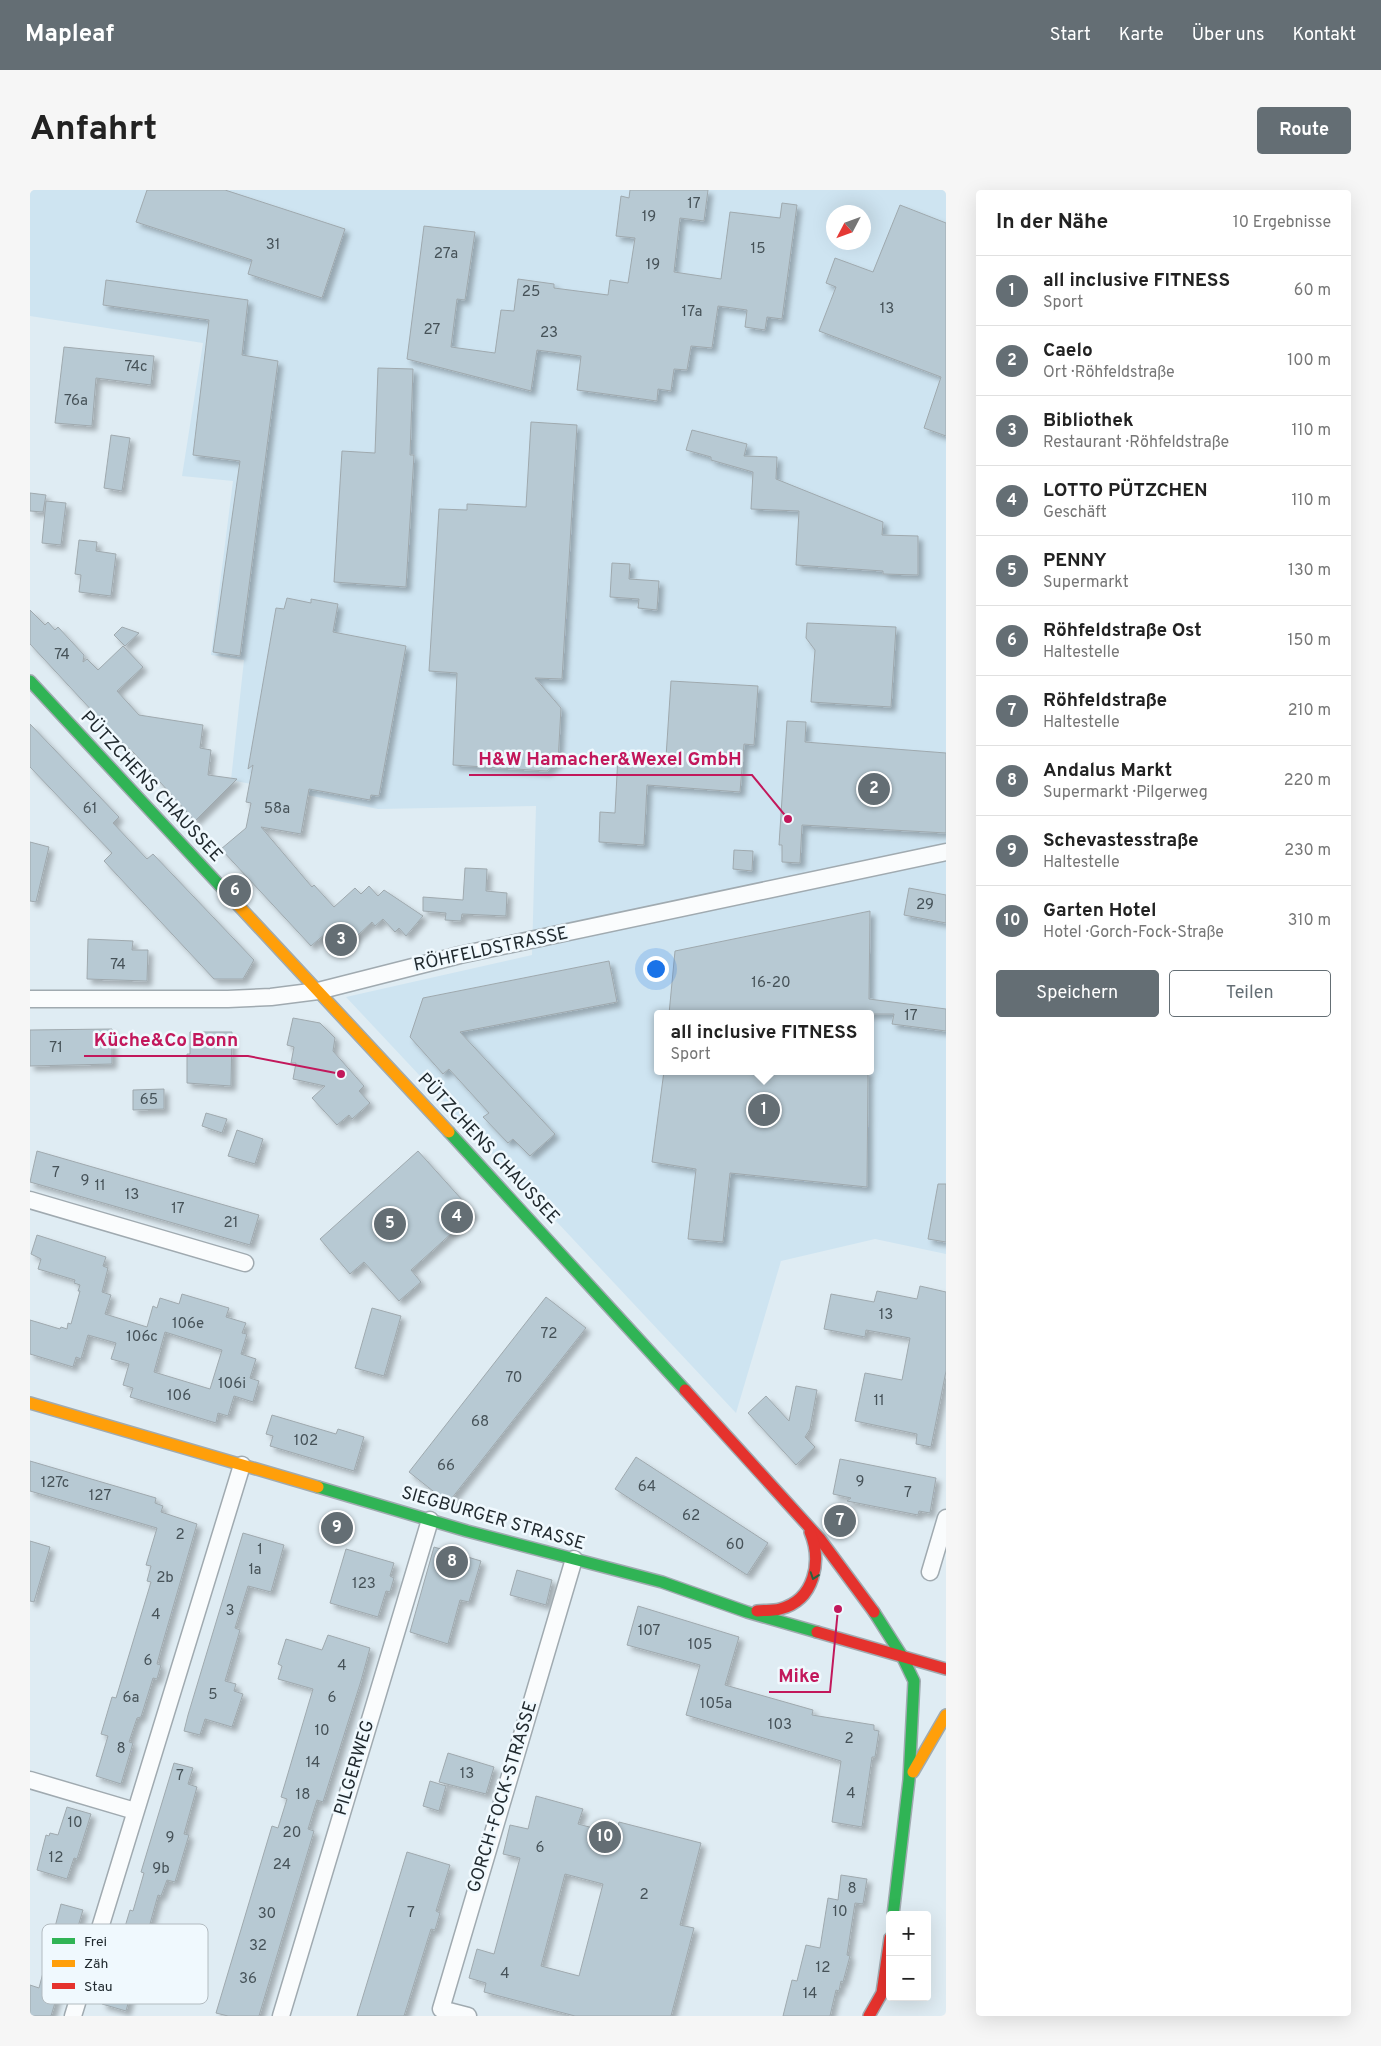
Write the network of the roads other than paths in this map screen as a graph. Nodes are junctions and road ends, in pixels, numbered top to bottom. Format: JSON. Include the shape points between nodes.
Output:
{"nodes":[{"id":1,"x":30,"y":681,"type":"edge"},
{"id":2,"x":946,"y":852,"type":"edge"},
{"id":3,"x":318,"y":991,"type":"junction"},
{"id":4,"x":30,"y":999,"type":"edge"},
{"id":5,"x":30,"y":1200,"type":"edge"},
{"id":6,"x":245,"y":1263,"type":"dead end"},
{"id":7,"x":30,"y":1403,"type":"edge"},
{"id":8,"x":242,"y":1465,"type":"junction"},
{"id":9,"x":946,"y":1518,"type":"edge"},
{"id":10,"x":430,"y":1520,"type":"junction"},
{"id":11,"x":809,"y":1529,"type":"junction"},
{"id":12,"x":574,"y":1560,"type":"junction"},
{"id":13,"x":930,"y":1572,"type":"dead end"},
{"id":14,"x":747,"y":1612,"type":"junction"},
{"id":15,"x":902,"y":1656,"type":"junction"},
{"id":16,"x":946,"y":1669,"type":"edge"},
{"id":17,"x":946,"y":1714,"type":"edge"},
{"id":18,"x":30,"y":1780,"type":"edge"},
{"id":19,"x":909,"y":1780,"type":"junction"},
{"id":20,"x":136,"y":1812,"type":"junction"},
{"id":21,"x":893,"y":1911,"type":"edge"},
{"id":22,"x":101,"y":1924,"type":"edge"},
{"id":23,"x":887,"y":1956,"type":"edge"},
{"id":24,"x":77,"y":2004,"type":"edge"},
{"id":25,"x":73,"y":2016,"type":"edge"},
{"id":26,"x":281,"y":2016,"type":"edge"},
{"id":27,"x":468,"y":2016,"type":"edge"},
{"id":28,"x":869,"y":2016,"type":"edge"}],
"edges":[{"from":1,"to":3,"type":"street","name":"PÜTZCHENS CHAUSSEE"},
{"from":2,"to":3,"type":"street","name":"RÖHFELDSTRASSE","via":[[460,955]]},
{"from":3,"to":4,"type":"street","name":"RÖHFELDSTRASSE","via":[[228,999]]},
{"from":3,"to":11,"type":"street","name":"PÜTZCHENS CHAUSSEE","via":[[560,1251]]},
{"from":5,"to":6,"type":"street"},
{"from":7,"to":8,"type":"street","name":"SIEGBURGER STRASSE"},
{"from":8,"to":10,"type":"street","name":"SIEGBURGER STRASSE"},
{"from":8,"to":20,"type":"street"},
{"from":9,"to":13,"type":"street"},
{"from":10,"to":12,"type":"street","name":"SIEGBURGER STRASSE"},
{"from":10,"to":26,"type":"street","name":"PILGERWEG"},
{"from":11,"to":14,"type":"street","one_way":true,"via":[[817,1554],[816,1571],[803,1596],[782,1608]]},
{"from":11,"to":15,"type":"street","name":"PÜTZCHENS CHAUSSEE","via":[[868,1603]]},
{"from":12,"to":14,"type":"street","name":"SIEGBURGER STRASSE","via":[[662,1582]]},
{"from":12,"to":27,"type":"street","name":"GORCH-FOCK-STRASSE","via":[[441,2009]]},
{"from":14,"to":15,"type":"street","name":"SIEGBURGER STRASSE"},
{"from":15,"to":16,"type":"street","name":"SIEGBURGER STRASSE"},
{"from":15,"to":19,"type":"street","name":"PÜTZCHENS CHAUSSEE","via":[[914,1681]]},
{"from":17,"to":19,"type":"street"},
{"from":18,"to":20,"type":"street"},
{"from":19,"to":21,"type":"street","name":"PÜTZCHENS CHAUSSEE"},
{"from":20,"to":22,"type":"street"},
{"from":23,"to":28,"type":"street","via":[[882,1993]]},
{"from":24,"to":25,"type":"street"}]}
